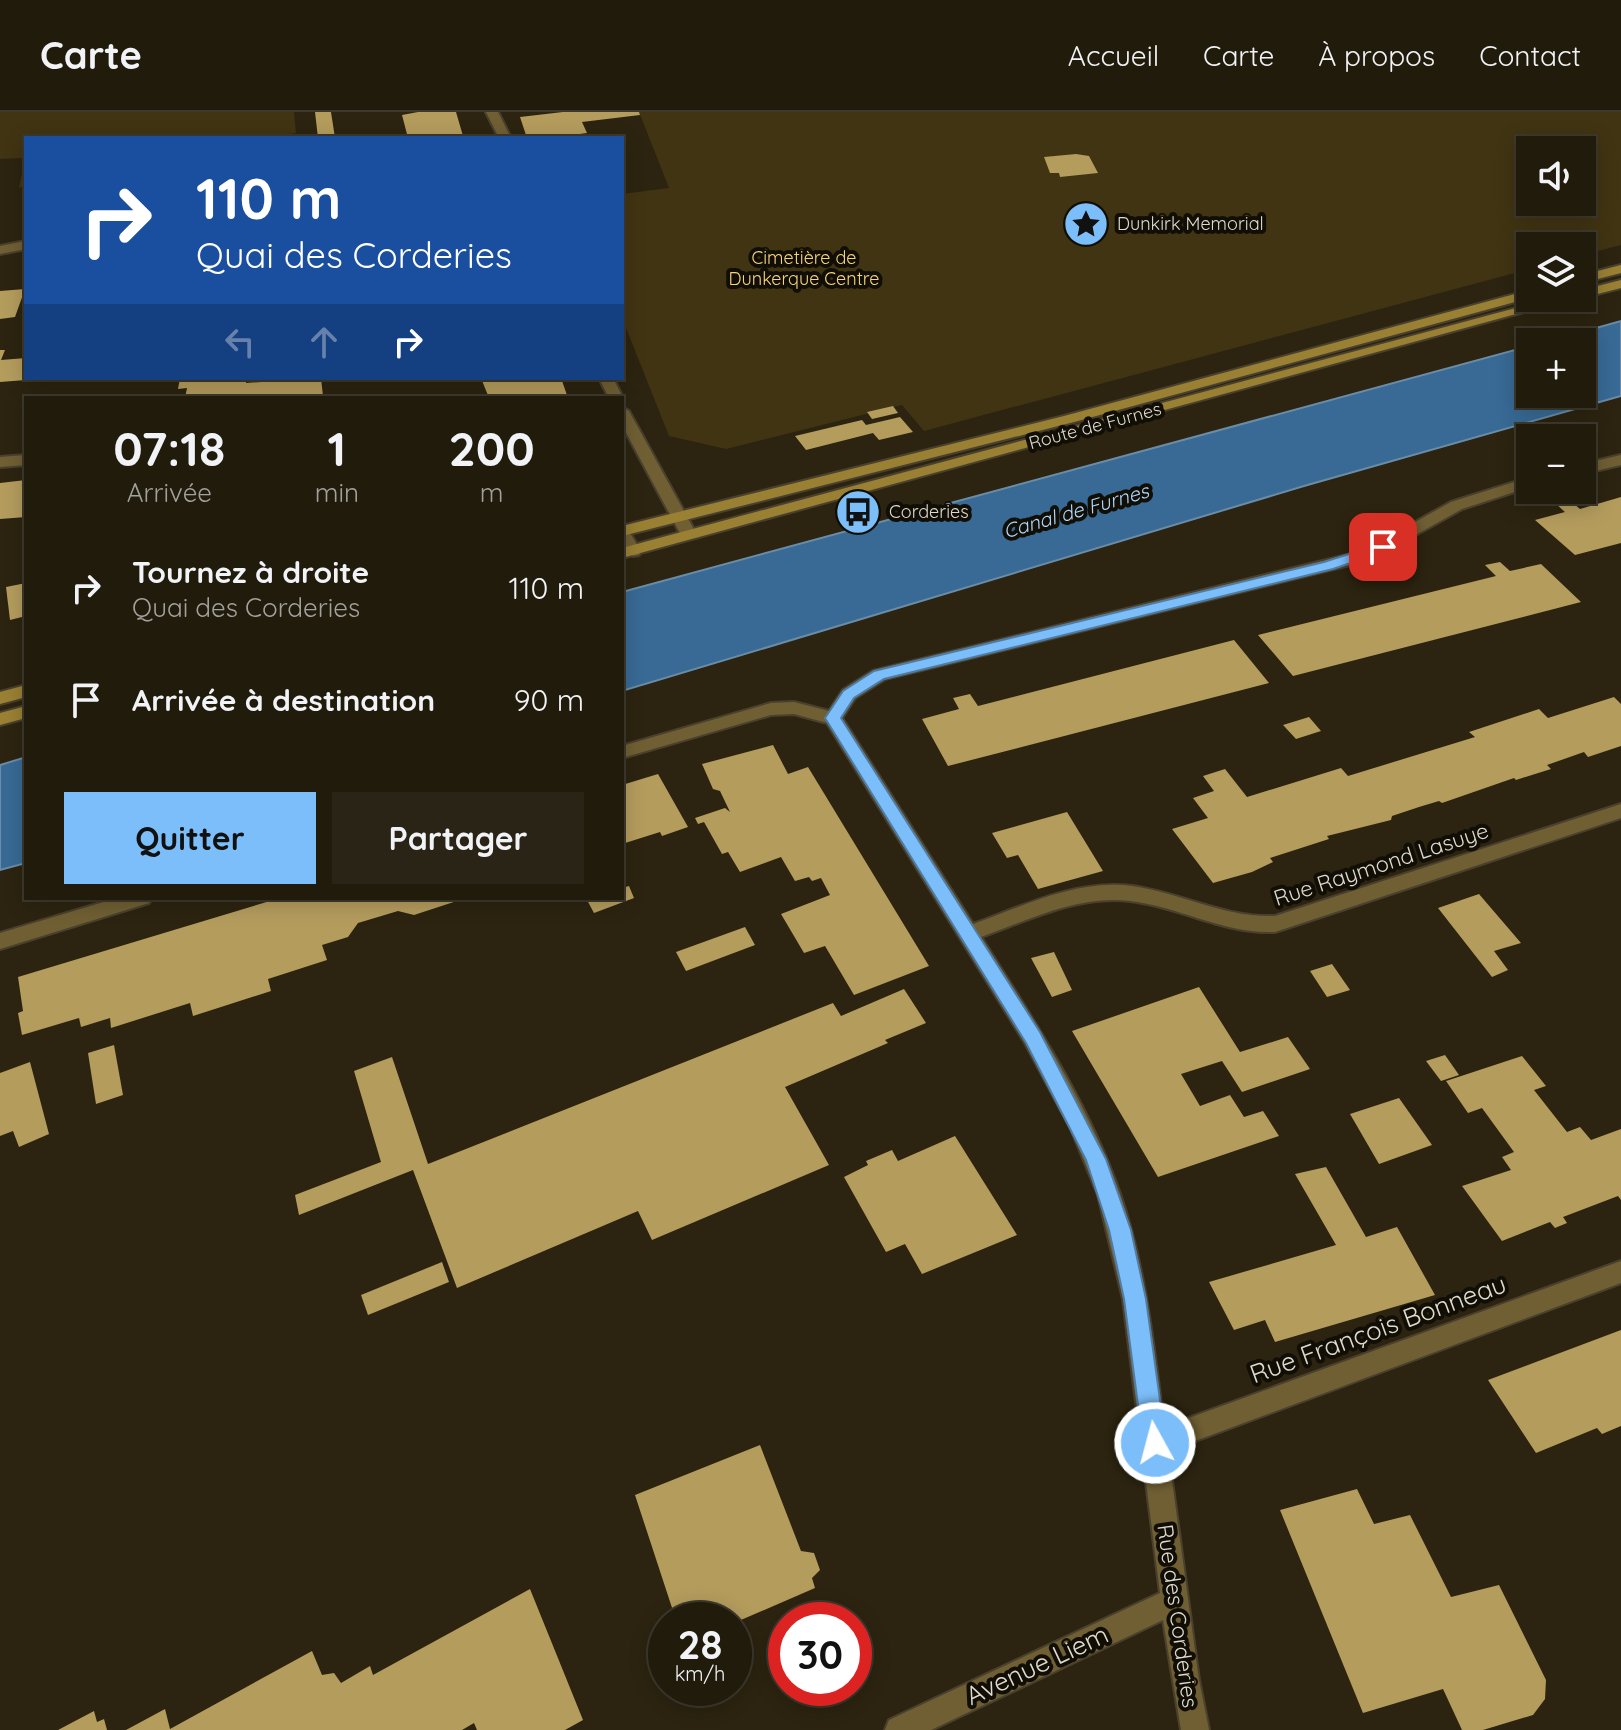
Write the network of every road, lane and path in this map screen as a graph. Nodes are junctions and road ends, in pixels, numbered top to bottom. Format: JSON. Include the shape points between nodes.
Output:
{"nodes":[{"id":1,"x":492,"y":112,"type":"edge"},
{"id":2,"x":504,"y":136,"type":"edge"},
{"id":3,"x":24,"y":245,"type":"edge"},
{"id":4,"x":0,"y":250,"type":"edge"},
{"id":5,"x":1621,"y":269,"type":"edge"},
{"id":6,"x":1596,"y":275,"type":"edge"},
{"id":7,"x":1621,"y":284,"type":"edge"},
{"id":8,"x":1596,"y":290,"type":"edge"},
{"id":9,"x":1516,"y":298,"type":"edge"},
{"id":10,"x":1516,"y":312,"type":"edge"},
{"id":11,"x":624,"y":415,"type":"edge"},
{"id":12,"x":24,"y":460,"type":"edge"},
{"id":13,"x":1621,"y":460,"type":"edge"},
{"id":14,"x":0,"y":462,"type":"edge"},
{"id":15,"x":1596,"y":466,"type":"edge"},
{"id":16,"x":1516,"y":486,"type":"edge"},
{"id":17,"x":680,"y":517,"type":"junction"},
{"id":18,"x":624,"y":531,"type":"edge"},
{"id":19,"x":689,"y":535,"type":"junction"},
{"id":20,"x":627,"y":552,"type":"edge"},
{"id":21,"x":24,"y":692,"type":"edge"},
{"id":22,"x":0,"y":698,"type":"edge"},
{"id":23,"x":24,"y":713,"type":"edge"},
{"id":24,"x":833,"y":718,"type":"junction"},
{"id":25,"x":0,"y":719,"type":"edge"},
{"id":26,"x":624,"y":751,"type":"edge"},
{"id":27,"x":1621,"y":811,"type":"edge"},
{"id":28,"x":135,"y":900,"type":"edge"},
{"id":29,"x":968,"y":934,"type":"junction"},
{"id":30,"x":0,"y":941,"type":"edge"},
{"id":31,"x":1621,"y":1272,"type":"edge"},
{"id":32,"x":1155,"y":1443,"type":"junction"},
{"id":33,"x":1175,"y":1600,"type":"junction"},
{"id":34,"x":899,"y":1730,"type":"edge"},
{"id":35,"x":1195,"y":1730,"type":"edge"}],
"edges":[{"from":1,"to":2,"type":"street"},
{"from":3,"to":4,"type":"street"},
{"from":5,"to":6,"type":"main road"},
{"from":7,"to":8,"type":"main road"},
{"from":9,"to":17,"type":"main road","name":"Route de Furnes"},
{"from":10,"to":19,"type":"main road","name":"Route de Furnes"},
{"from":11,"to":17,"type":"street"},
{"from":12,"to":14,"type":"street"},
{"from":13,"to":15,"type":"street"},
{"from":16,"to":24,"type":"street","via":[[1461,504],[1352,559],[879,675],[849,694]]},
{"from":17,"to":18,"type":"main road","name":"Route de Furnes"},
{"from":17,"to":19,"type":"street"},
{"from":19,"to":20,"type":"main road","name":"Route de Furnes"},
{"from":21,"to":22,"type":"main road"},
{"from":23,"to":25,"type":"main road"},
{"from":24,"to":26,"type":"street","via":[[794,708],[771,709]]},
{"from":24,"to":29,"type":"street","name":"Rue des Corderies"},
{"from":27,"to":29,"type":"street","name":"Rue Raymond Lasuye","via":[[1275,924],[1245,926],[1115,892],[1080,897]]},
{"from":28,"to":30,"type":"street"},
{"from":29,"to":32,"type":"street","name":"Rue des Corderies","via":[[1048,1064],[1109,1195],[1135,1299]]},
{"from":31,"to":32,"type":"street","name":"Rue François Bonneau"},
{"from":32,"to":33,"type":"street","name":"Rue des Corderies"},
{"from":33,"to":34,"type":"street","name":"Avenue Liem"},
{"from":33,"to":35,"type":"street","name":"Rue des Corderies"}]}
